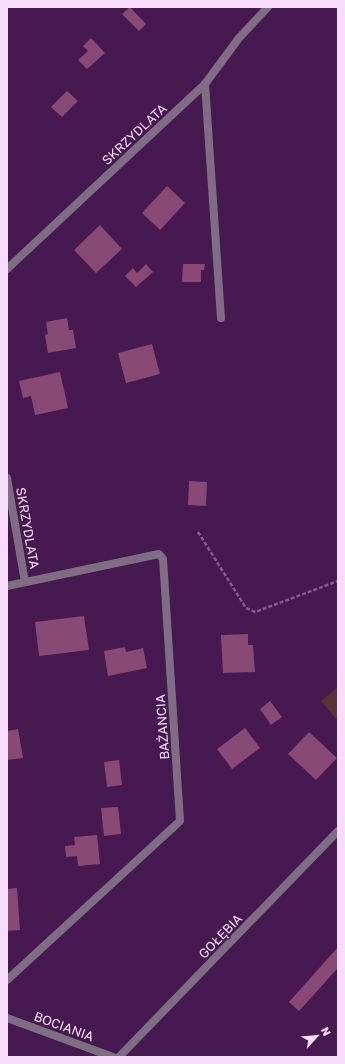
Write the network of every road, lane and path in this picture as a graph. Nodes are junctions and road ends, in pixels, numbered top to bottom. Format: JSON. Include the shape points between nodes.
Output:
{"nodes":[{"id":1,"x":268,"y":7,"type":"edge"},
{"id":2,"x":205,"y":84,"type":"junction"},
{"id":3,"x":7,"y":270,"type":"edge"},
{"id":4,"x":221,"y":318,"type":"dead end"},
{"id":5,"x":7,"y":478,"type":"edge"},
{"id":6,"x":198,"y":532,"type":"dead end"},
{"id":7,"x":338,"y":581,"type":"edge"},
{"id":8,"x":25,"y":582,"type":"junction"},
{"id":9,"x":7,"y":586,"type":"edge"},
{"id":10,"x":338,"y":832,"type":"edge"},
{"id":11,"x":7,"y":980,"type":"edge"},
{"id":12,"x":7,"y":1018,"type":"edge"},
{"id":13,"x":113,"y":1057,"type":"edge"},
{"id":14,"x":119,"y":1057,"type":"edge"}],
"edges":[{"from":1,"to":2,"type":"street","name":"SKRZYDLATA","via":[[239,38]]},
{"from":2,"to":3,"type":"street","name":"SKRZYDLATA"},
{"from":2,"to":4,"type":"street"},
{"from":5,"to":8,"type":"street","name":"SKRZYDLATA"},
{"from":6,"to":7,"type":"path","via":[[246,608],[255,612]]},
{"from":8,"to":9,"type":"street","name":"BAŻANCIA"},
{"from":8,"to":11,"type":"street","name":"BAŻANCIA","via":[[159,554],[163,559],[180,822]]},
{"from":10,"to":14,"type":"street","name":"GOŁĘBIA"},
{"from":12,"to":13,"type":"street","name":"BOCIANIA"}]}
